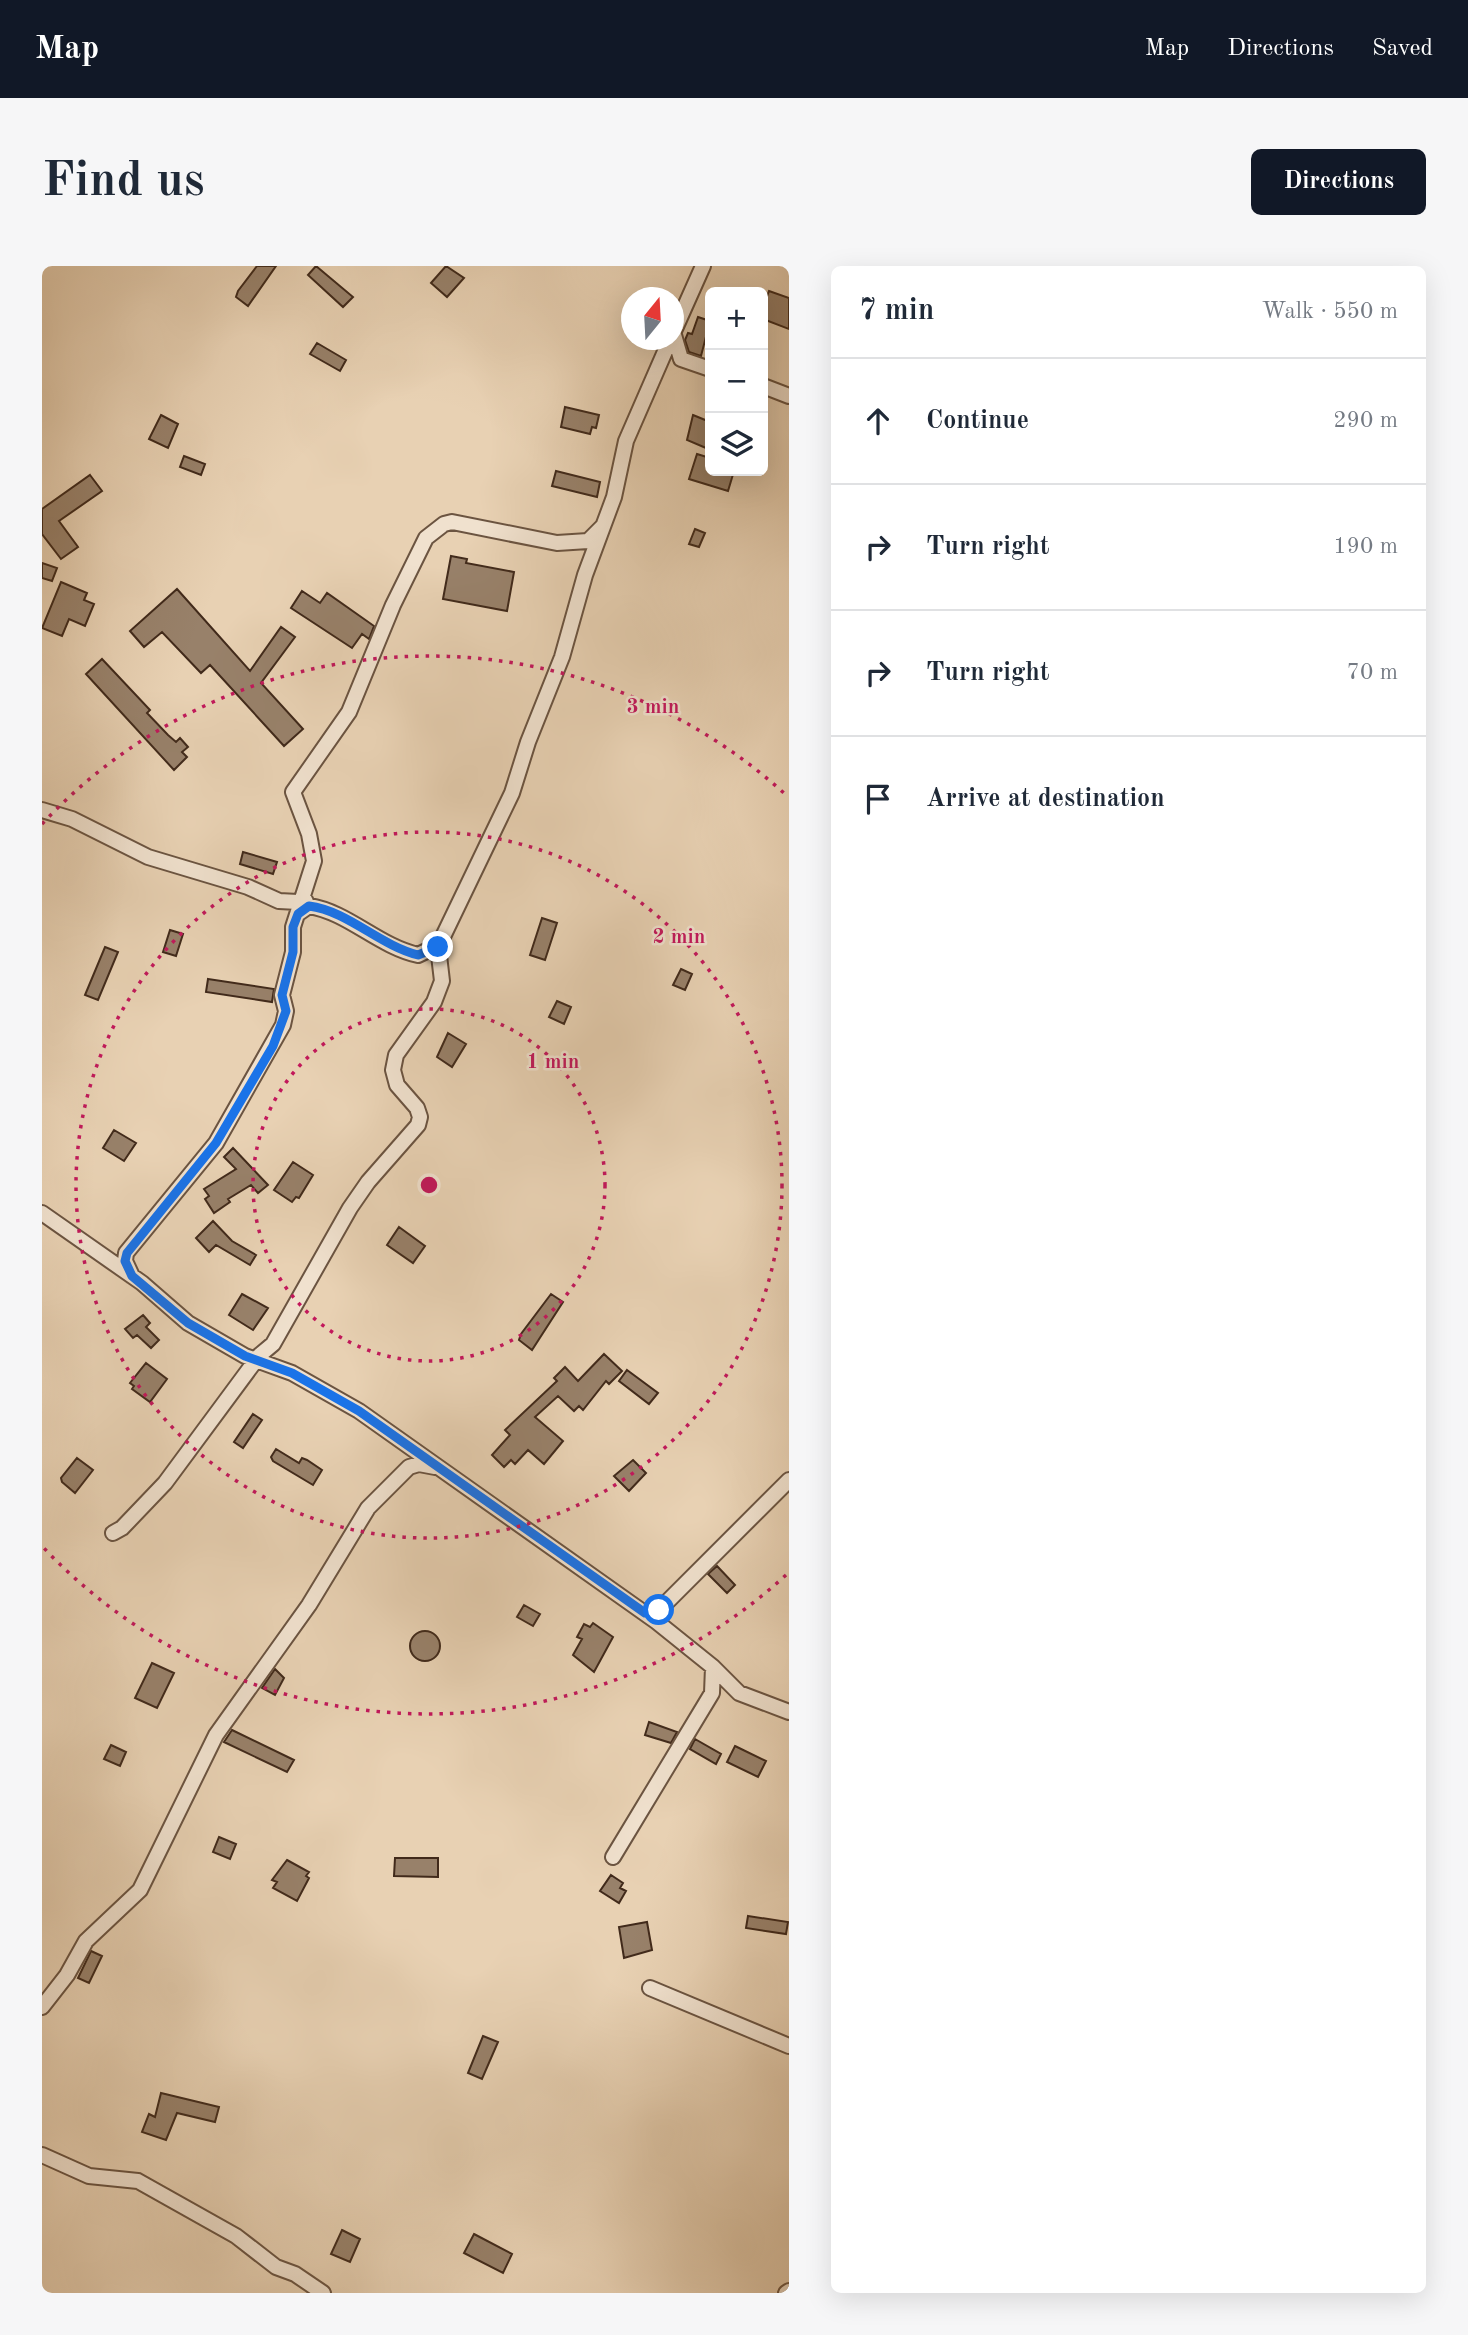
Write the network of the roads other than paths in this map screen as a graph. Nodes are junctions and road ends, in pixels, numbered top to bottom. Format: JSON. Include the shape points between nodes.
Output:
{"nodes":[{"id":1,"x":703,"y":266,"type":"edge"},
{"id":2,"x":684,"y":310,"type":"edge"},
{"id":3,"x":665,"y":350,"type":"edge"},
{"id":4,"x":679,"y":350,"type":"edge"},
{"id":5,"x":681,"y":359,"type":"junction"},
{"id":6,"x":658,"y":366,"type":"junction"},
{"id":7,"x":705,"y":367,"type":"edge"},
{"id":8,"x":768,"y":388,"type":"edge"},
{"id":9,"x":789,"y":396,"type":"edge"},
{"id":10,"x":605,"y":524,"type":"junction"},
{"id":11,"x":42,"y":810,"type":"edge"},
{"id":12,"x":303,"y":906,"type":"junction"},
{"id":13,"x":439,"y":945,"type":"junction"},
{"id":14,"x":418,"y":955,"type":"junction"},
{"id":15,"x":441,"y":974,"type":"junction"},
{"id":16,"x":42,"y":1213,"type":"edge"},
{"id":17,"x":127,"y":1253,"type":"junction"},
{"id":18,"x":110,"y":1262,"type":"junction"},
{"id":19,"x":132,"y":1276,"type":"junction"},
{"id":20,"x":259,"y":1357,"type":"junction"},
{"id":21,"x":405,"y":1443,"type":"junction"},
{"id":22,"x":409,"y":1467,"type":"junction"},
{"id":23,"x":442,"y":1468,"type":"junction"},
{"id":24,"x":789,"y":1480,"type":"edge"},
{"id":25,"x":113,"y":1533,"type":"dead end"},
{"id":26,"x":653,"y":1615,"type":"junction"},
{"id":27,"x":713,"y":1667,"type":"junction"},
{"id":28,"x":712,"y":1693,"type":"junction"},
{"id":29,"x":739,"y":1693,"type":"junction"},
{"id":30,"x":789,"y":1712,"type":"edge"},
{"id":31,"x":613,"y":1857,"type":"dead end"},
{"id":32,"x":650,"y":1988,"type":"dead end"},
{"id":33,"x":42,"y":2007,"type":"edge"},
{"id":34,"x":789,"y":2046,"type":"edge"},
{"id":35,"x":42,"y":2155,"type":"edge"},
{"id":36,"x":323,"y":2293,"type":"edge"}],
"edges":[{"from":1,"to":2,"type":"street"},
{"from":3,"to":6,"type":"street"},
{"from":4,"to":5,"type":"street"},
{"from":5,"to":6,"type":"street"},
{"from":5,"to":7,"type":"street"},
{"from":6,"to":10,"type":"street","via":[[626,441]]},
{"from":8,"to":9,"type":"street"},
{"from":10,"to":12,"type":"street","via":[[587,541],[574,543],[466,522],[444,524],[426,538],[353,703],[293,792],[314,852]]},
{"from":10,"to":13,"type":"street","via":[[512,793]]},
{"from":11,"to":12,"type":"street","via":[[72,819],[148,857]]},
{"from":12,"to":14,"type":"street","via":[[324,909],[386,944]]},
{"from":12,"to":17,"type":"street","via":[[293,927],[293,952],[282,995],[286,1011],[273,1046],[216,1143]]},
{"from":13,"to":14,"type":"street"},
{"from":13,"to":15,"type":"street"},
{"from":14,"to":15,"type":"street"},
{"from":15,"to":20,"type":"street","via":[[434,1002],[396,1055],[393,1070],[397,1085],[417,1108],[418,1125],[350,1208]]},
{"from":16,"to":18,"type":"street"},
{"from":17,"to":18,"type":"street"},
{"from":17,"to":19,"type":"street","via":[[125,1261]]},
{"from":18,"to":19,"type":"street"},
{"from":19,"to":20,"type":"street","via":[[188,1323]]},
{"from":20,"to":21,"type":"street","via":[[359,1411]]},
{"from":20,"to":25,"type":"street","via":[[165,1483]]},
{"from":21,"to":22,"type":"street"},
{"from":21,"to":23,"type":"street"},
{"from":22,"to":23,"type":"street"},
{"from":22,"to":33,"type":"street","via":[[368,1508],[309,1605],[216,1735],[140,1890],[86,1941]]},
{"from":23,"to":26,"type":"street"},
{"from":24,"to":26,"type":"street"},
{"from":26,"to":27,"type":"street"},
{"from":27,"to":28,"type":"street"},
{"from":27,"to":29,"type":"street"},
{"from":28,"to":29,"type":"street"},
{"from":28,"to":31,"type":"street"},
{"from":29,"to":30,"type":"street"},
{"from":32,"to":34,"type":"street"},
{"from":35,"to":36,"type":"street","via":[[89,2176],[138,2182],[236,2235],[276,2267]]}]}
